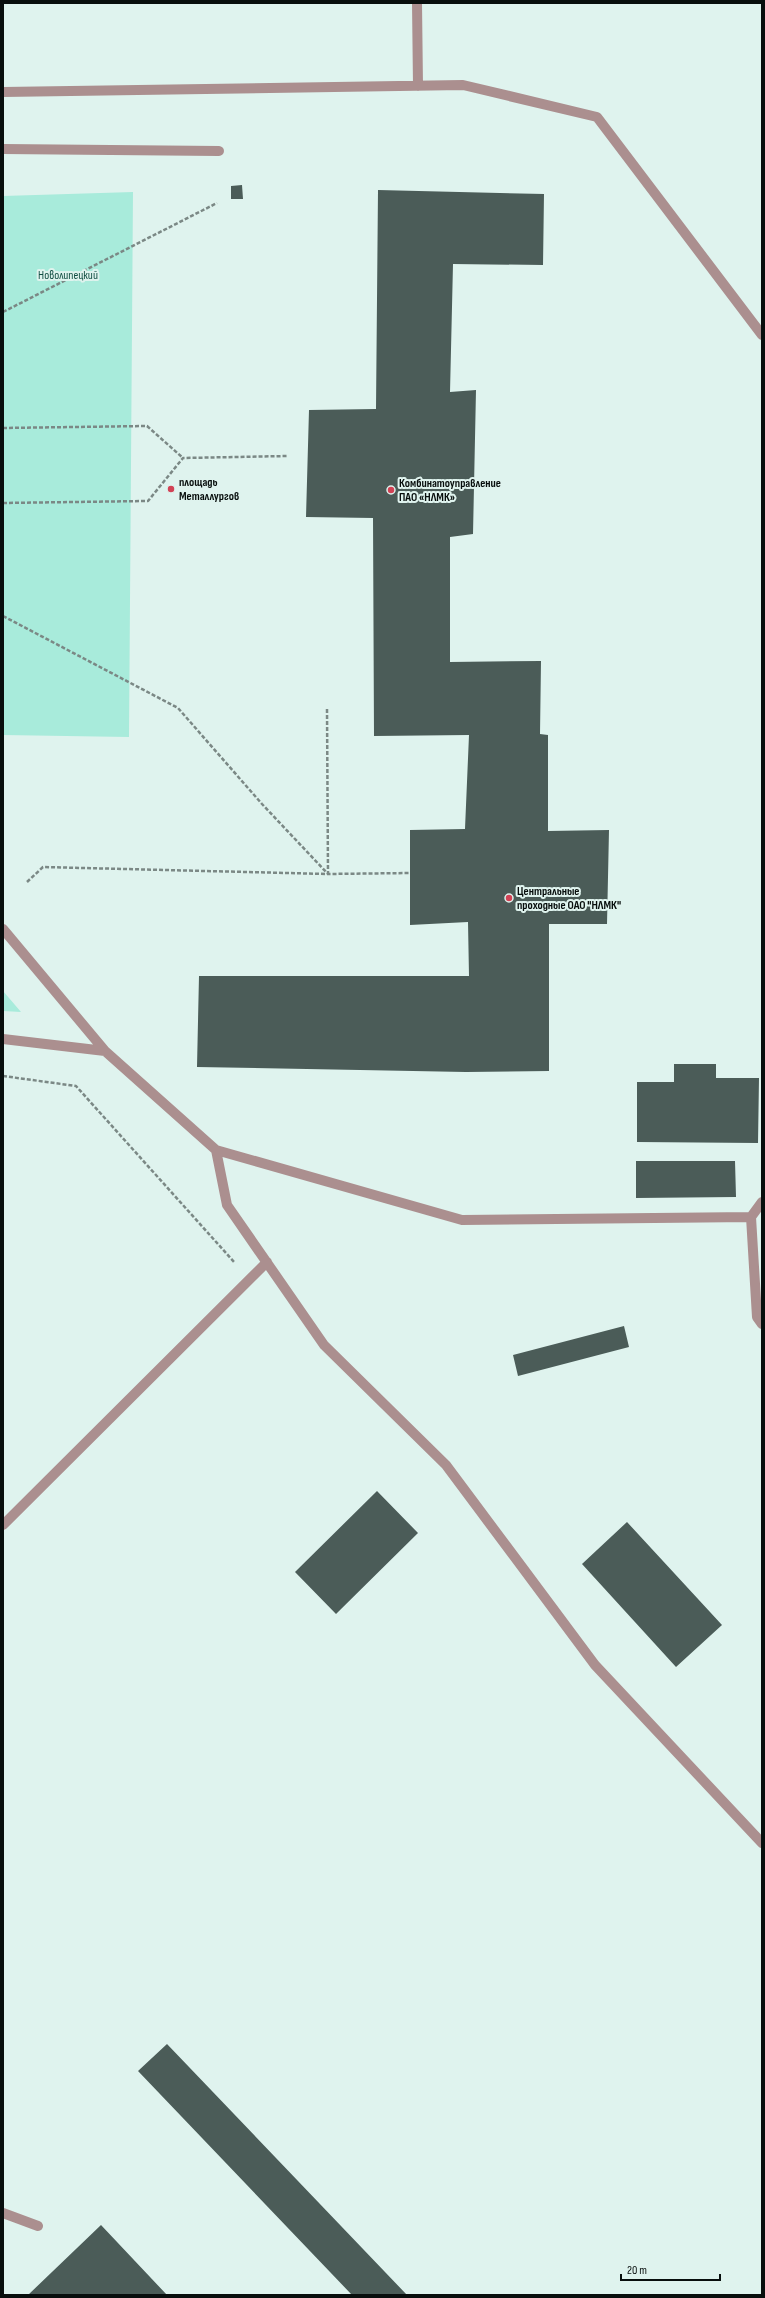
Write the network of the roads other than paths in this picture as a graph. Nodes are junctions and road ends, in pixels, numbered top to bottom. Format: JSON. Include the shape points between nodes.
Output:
{"nodes":[{"id":1,"x":417,"y":3,"type":"edge"},
{"id":2,"x":418,"y":86,"type":"junction"},
{"id":3,"x":3,"y":92,"type":"edge"},
{"id":4,"x":3,"y":149,"type":"edge"},
{"id":5,"x":219,"y":151,"type":"dead end"},
{"id":6,"x":762,"y":334,"type":"edge"},
{"id":7,"x":3,"y":929,"type":"edge"},
{"id":8,"x":3,"y":1039,"type":"edge"},
{"id":9,"x":105,"y":1051,"type":"junction"},
{"id":10,"x":216,"y":1150,"type":"junction"},
{"id":11,"x":762,"y":1202,"type":"edge"},
{"id":12,"x":751,"y":1217,"type":"junction"},
{"id":13,"x":267,"y":1262,"type":"junction"},
{"id":14,"x":762,"y":1324,"type":"edge"},
{"id":15,"x":3,"y":1525,"type":"edge"},
{"id":16,"x":762,"y":1842,"type":"edge"},
{"id":17,"x":3,"y":2213,"type":"edge"},
{"id":18,"x":38,"y":2226,"type":"dead end"}],
"edges":[{"from":1,"to":2,"type":"street"},
{"from":2,"to":3,"type":"street"},
{"from":2,"to":6,"type":"street","via":[[463,86],[597,117]]},
{"from":4,"to":5,"type":"street"},
{"from":7,"to":9,"type":"street"},
{"from":8,"to":9,"type":"street"},
{"from":9,"to":10,"type":"street"},
{"from":10,"to":12,"type":"street","via":[[462,1220]]},
{"from":10,"to":13,"type":"street","via":[[227,1205]]},
{"from":11,"to":12,"type":"street"},
{"from":12,"to":14,"type":"street","via":[[757,1317]]},
{"from":13,"to":15,"type":"street"},
{"from":13,"to":16,"type":"street","via":[[324,1345],[446,1465],[595,1665]]},
{"from":17,"to":18,"type":"street"}]}
